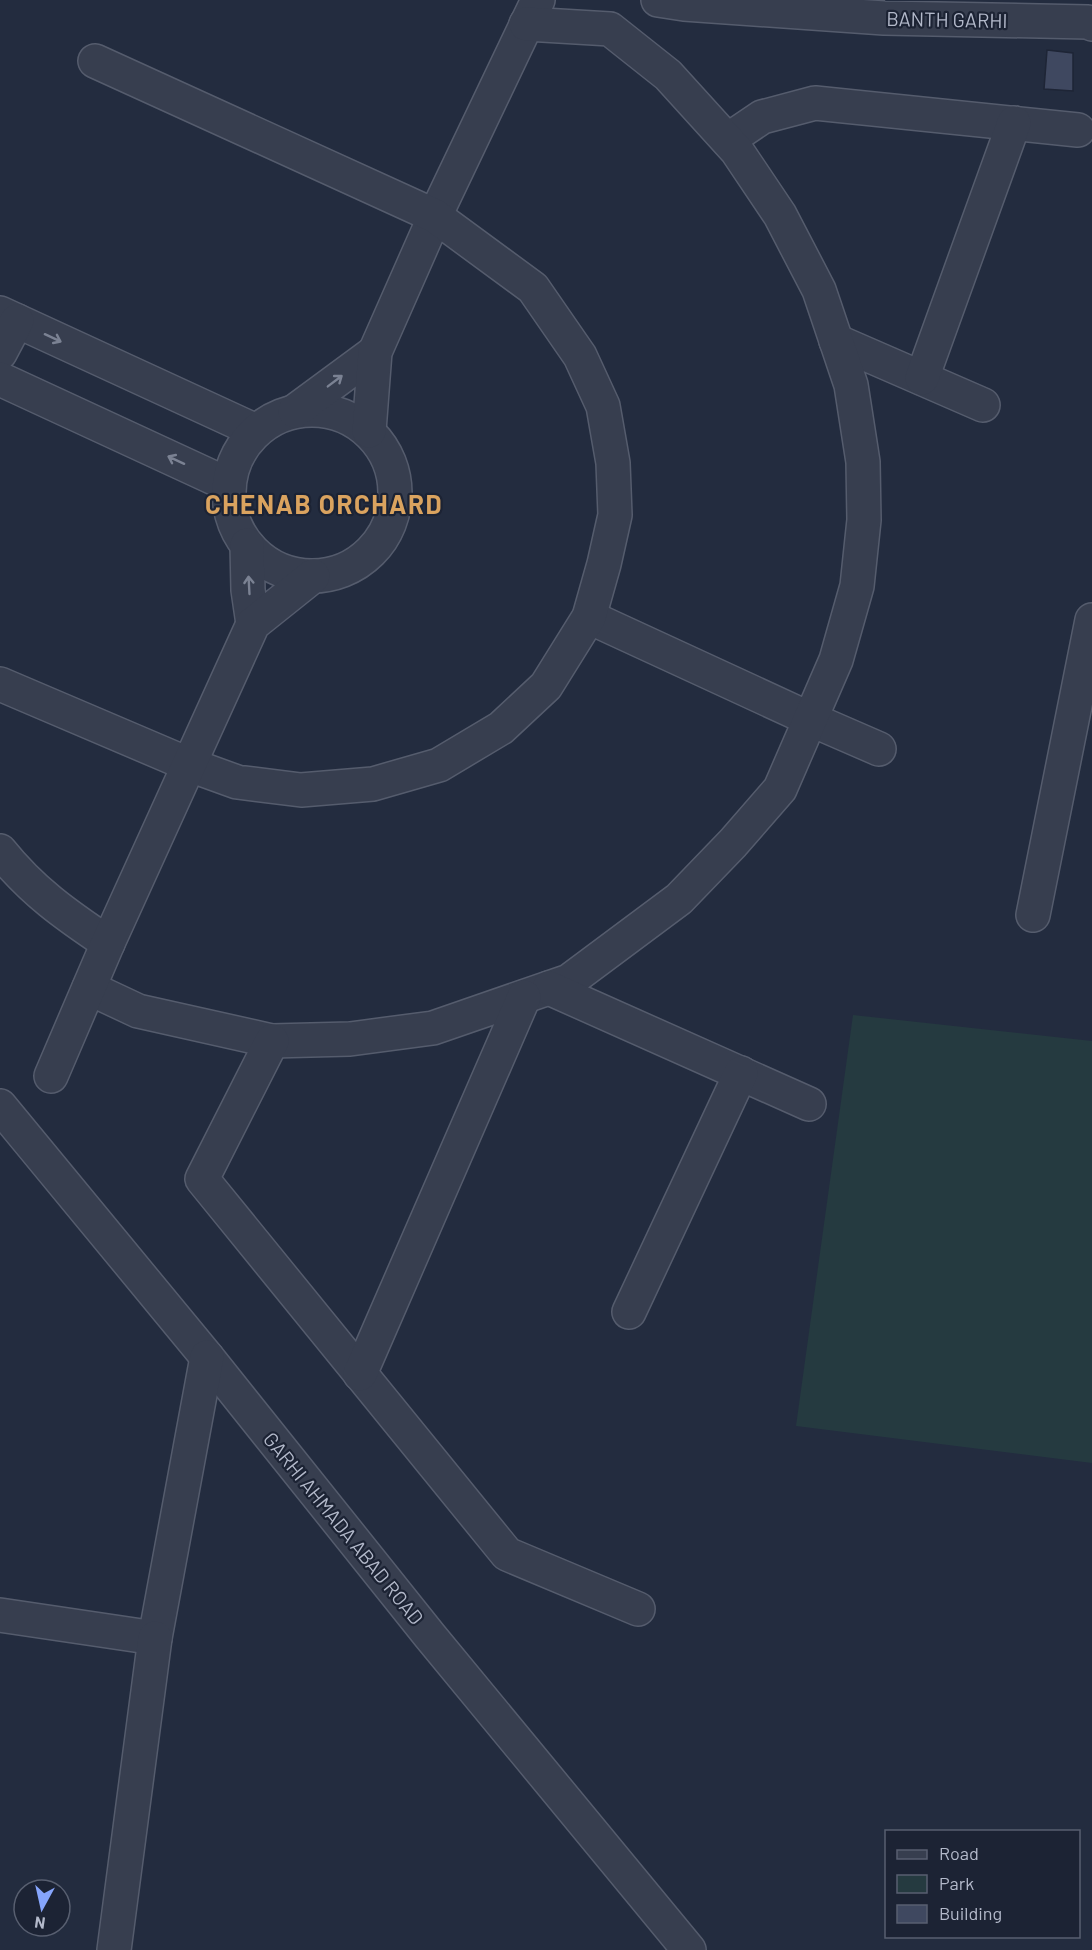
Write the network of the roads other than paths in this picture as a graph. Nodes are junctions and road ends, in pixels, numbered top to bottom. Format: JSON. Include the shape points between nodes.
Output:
{"nodes":[{"id":1,"x":658,"y":0,"type":"edge"},
{"id":2,"x":1021,"y":10,"type":"edge"},
{"id":3,"x":532,"y":12,"type":"edge"},
{"id":4,"x":1092,"y":24,"type":"edge"},
{"id":5,"x":95,"y":61,"type":"dead end"},
{"id":6,"x":1014,"y":123,"type":"junction"},
{"id":7,"x":1078,"y":130,"type":"dead end"},
{"id":8,"x":728,"y":140,"type":"junction"},
{"id":9,"x":435,"y":216,"type":"junction"},
{"id":10,"x":9,"y":317,"type":"edge"},
{"id":11,"x":836,"y":341,"type":"junction"},
{"id":12,"x":375,"y":352,"type":"junction"},
{"id":13,"x":0,"y":353,"type":"edge"},
{"id":14,"x":922,"y":378,"type":"junction"},
{"id":15,"x":0,"y":379,"type":"edge"},
{"id":16,"x":983,"y":405,"type":"dead end"},
{"id":17,"x":295,"y":411,"type":"junction"},
{"id":18,"x":256,"y":431,"type":"junction"},
{"id":19,"x":369,"y":431,"type":"junction"},
{"id":20,"x":229,"y":485,"type":"junction"},
{"id":21,"x":247,"y":546,"type":"junction"},
{"id":22,"x":313,"y":576,"type":"junction"},
{"id":23,"x":589,"y":617,"type":"junction"},
{"id":24,"x":1092,"y":620,"type":"edge"},
{"id":25,"x":253,"y":624,"type":"junction"},
{"id":26,"x":0,"y":684,"type":"edge"},
{"id":27,"x":810,"y":719,"type":"junction"},
{"id":28,"x":879,"y":749,"type":"dead end"},
{"id":29,"x":190,"y":765,"type":"junction"},
{"id":30,"x":0,"y":851,"type":"edge"},
{"id":31,"x":1033,"y":915,"type":"dead end"},
{"id":32,"x":108,"y":943,"type":"junction"},
{"id":33,"x":89,"y":988,"type":"junction"},
{"id":34,"x":537,"y":993,"type":"junction"},
{"id":35,"x":272,"y":1041,"type":"junction"},
{"id":36,"x":741,"y":1073,"type":"junction"},
{"id":37,"x":51,"y":1076,"type":"dead end"},
{"id":38,"x":809,"y":1104,"type":"dead end"},
{"id":39,"x":0,"y":1106,"type":"edge"},
{"id":40,"x":629,"y":1312,"type":"dead end"},
{"id":41,"x":207,"y":1358,"type":"junction"},
{"id":42,"x":360,"y":1374,"type":"junction"},
{"id":43,"x":638,"y":1609,"type":"dead end"},
{"id":44,"x":0,"y":1615,"type":"edge"},
{"id":45,"x":155,"y":1638,"type":"junction"},
{"id":46,"x":114,"y":1950,"type":"edge"},
{"id":47,"x":689,"y":1950,"type":"edge"}],
"edges":[{"from":1,"to":2,"type":"street","name":"BANTH GARHI","via":[[884,18]]},
{"from":2,"to":4,"type":"street","name":"BANTH GARHI"},
{"from":3,"to":8,"type":"street","via":[[610,29],[668,75]]},
{"from":3,"to":9,"type":"street"},
{"from":5,"to":9,"type":"street"},
{"from":6,"to":7,"type":"street"},
{"from":6,"to":8,"type":"street","via":[[814,103],[762,117]]},
{"from":6,"to":14,"type":"street"},
{"from":8,"to":11,"type":"street","via":[[780,215],[819,290]]},
{"from":9,"to":12,"type":"street"},
{"from":9,"to":23,"type":"street","via":[[533,288],[580,356],[603,406],[613,463],[615,515]]},
{"from":10,"to":13,"type":"street"},
{"from":10,"to":18,"type":"street","one_way":true},
{"from":11,"to":14,"type":"street"},
{"from":11,"to":27,"type":"street","via":[[851,385],[863,462],[864,520],[857,586],[837,660]]},
{"from":17,"to":12,"type":"street","one_way":true},
{"from":12,"to":19,"type":"street"},
{"from":14,"to":16,"type":"street"},
{"from":20,"to":15,"type":"street","one_way":true},
{"from":17,"to":18,"type":"street","via":[[274,418]]},
{"from":17,"to":19,"type":"street","via":[[321,410],[347,417]]},
{"from":18,"to":20,"type":"street","via":[[233,465]]},
{"from":19,"to":22,"type":"street","via":[[388,458],[396,490],[391,523],[373,551],[346,570]]},
{"from":20,"to":21,"type":"street","via":[[232,517]]},
{"from":21,"to":22,"type":"street","via":[[277,568]]},
{"from":25,"to":21,"type":"street","one_way":true},
{"from":22,"to":25,"type":"street"},
{"from":23,"to":27,"type":"street"},
{"from":23,"to":29,"type":"street","via":[[546,686],[501,728],[439,765],[374,784],[302,790],[237,783]]},
{"from":24,"to":31,"type":"street"},
{"from":25,"to":29,"type":"street"},
{"from":26,"to":29,"type":"street"},
{"from":27,"to":28,"type":"street"},
{"from":27,"to":34,"type":"street","via":[[780,789],[679,899],[569,981]]},
{"from":29,"to":32,"type":"street"},
{"from":30,"to":32,"type":"street","via":[[20,876],[61,911]]},
{"from":32,"to":33,"type":"street"},
{"from":33,"to":35,"type":"street","via":[[138,1011]]},
{"from":33,"to":37,"type":"street"},
{"from":34,"to":35,"type":"street","via":[[433,1028],[350,1039]]},
{"from":34,"to":36,"type":"street"},
{"from":34,"to":42,"type":"street"},
{"from":35,"to":42,"type":"street","via":[[202,1179]]},
{"from":36,"to":38,"type":"street"},
{"from":36,"to":40,"type":"street"},
{"from":39,"to":41,"type":"street","name":"GARHI AHMADA ABAD ROAD"},
{"from":41,"to":45,"type":"street"},
{"from":41,"to":47,"type":"street","name":"GARHI AHMADA ABAD ROAD"},
{"from":42,"to":43,"type":"street","via":[[507,1554]]},
{"from":44,"to":45,"type":"street"},
{"from":45,"to":46,"type":"street"}]}
